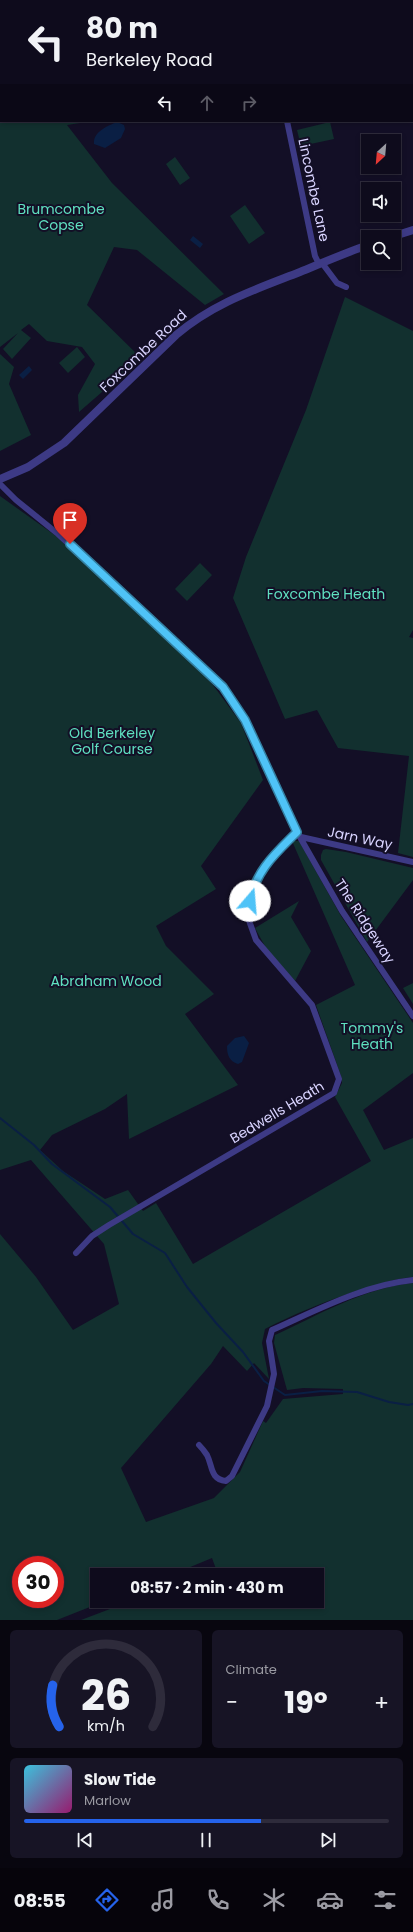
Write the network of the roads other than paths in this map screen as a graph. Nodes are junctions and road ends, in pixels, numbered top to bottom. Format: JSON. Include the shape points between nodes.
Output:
{"nodes":[{"id":1,"x":287,"y":122,"type":"edge"},
{"id":2,"x":413,"y":230,"type":"edge"},
{"id":3,"x":401,"y":234,"type":"edge"},
{"id":4,"x":361,"y":248,"type":"edge"},
{"id":5,"x":320,"y":263,"type":"junction"},
{"id":6,"x":346,"y":287,"type":"dead end"},
{"id":7,"x":0,"y":479,"type":"edge"},
{"id":8,"x":0,"y":484,"type":"edge"},
{"id":9,"x":299,"y":834,"type":"junction"},
{"id":10,"x":413,"y":862,"type":"edge"},
{"id":11,"x":413,"y":1016,"type":"edge"},
{"id":12,"x":76,"y":1253,"type":"dead end"},
{"id":13,"x":413,"y":1280,"type":"edge"},
{"id":14,"x":199,"y":1445,"type":"dead end"}],
"edges":[{"from":1,"to":5,"type":"street","name":"Lincombe Lane","via":[[315,256]]},
{"from":2,"to":3,"type":"street"},
{"from":4,"to":5,"type":"street","name":"Foxcombe Road"},
{"from":5,"to":6,"type":"street","name":"Lincombe Lane","via":[[337,283]]},
{"from":5,"to":7,"type":"street","name":"Foxcombe Road","via":[[221,304],[195,319],[64,443],[28,467]]},
{"from":8,"to":9,"type":"street","name":"The Ridgeway","via":[[58,534],[223,687],[245,720]]},
{"from":9,"to":10,"type":"street","name":"Jarn Way"},
{"from":9,"to":11,"type":"street","name":"The Ridgeway","via":[[342,911]]},
{"from":9,"to":12,"type":"street","name":"Bedwells Heath","via":[[270,858],[253,888],[247,915],[256,940],[312,1005],[339,1079],[334,1093],[108,1225],[92,1236]]},
{"from":13,"to":14,"type":"street","via":[[344,1298],[272,1330],[269,1341],[274,1374],[267,1406],[232,1476],[226,1481],[218,1480],[213,1475],[207,1454]]}]}
